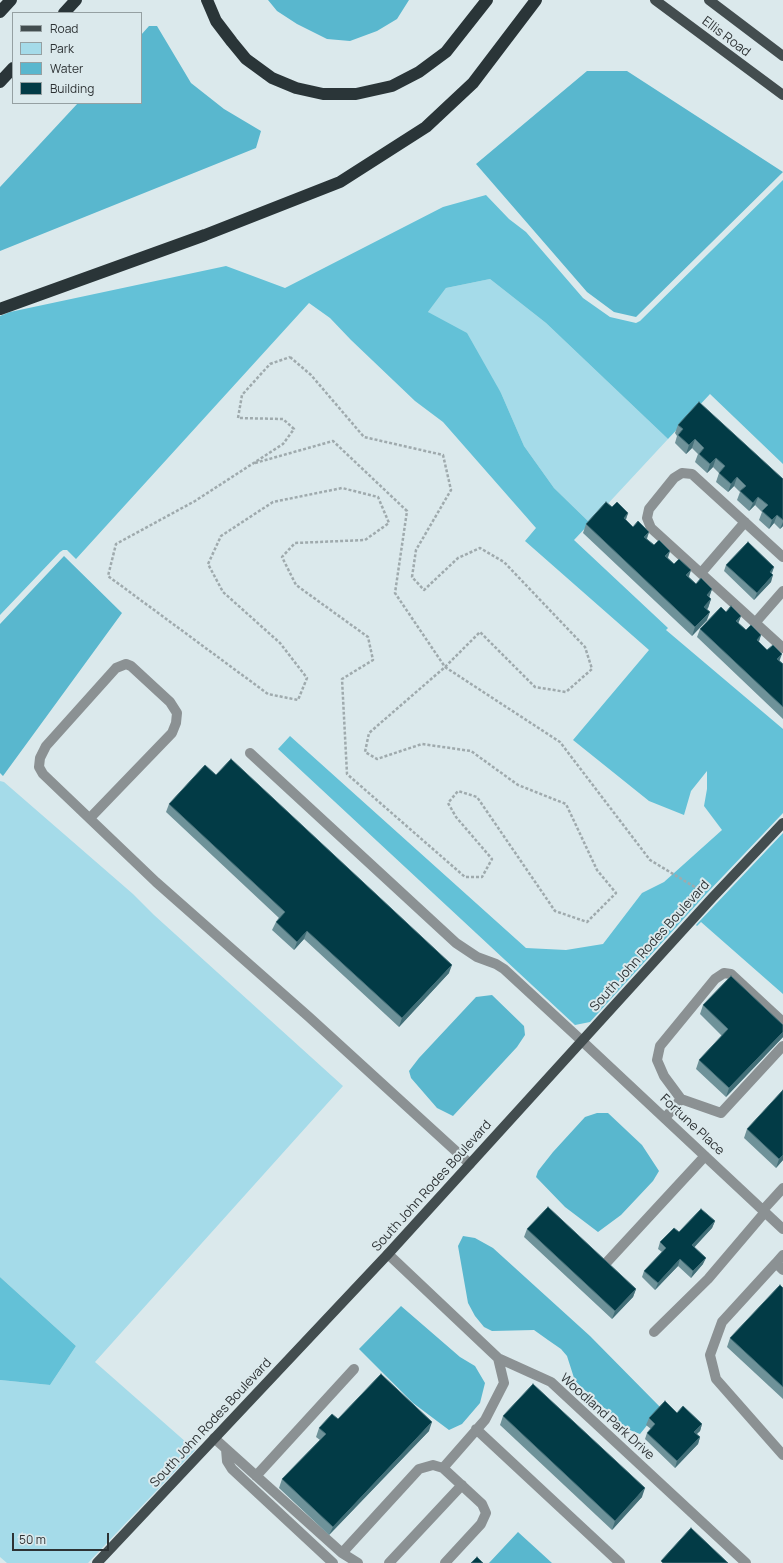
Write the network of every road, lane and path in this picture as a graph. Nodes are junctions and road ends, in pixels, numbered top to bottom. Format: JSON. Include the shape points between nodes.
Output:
{"nodes":[{"id":1,"x":11,"y":0,"type":"edge"},
{"id":2,"x":76,"y":0,"type":"edge"},
{"id":3,"x":207,"y":0,"type":"edge"},
{"id":4,"x":487,"y":0,"type":"edge"},
{"id":5,"x":536,"y":0,"type":"edge"},
{"id":6,"x":655,"y":0,"type":"edge"},
{"id":7,"x":709,"y":0,"type":"edge"},
{"id":8,"x":0,"y":12,"type":"edge"},
{"id":9,"x":65,"y":12,"type":"edge"},
{"id":10,"x":783,"y":56,"type":"edge"},
{"id":11,"x":12,"y":69,"type":"edge"},
{"id":12,"x":0,"y":82,"type":"edge"},
{"id":13,"x":783,"y":95,"type":"edge"},
{"id":14,"x":0,"y":309,"type":"edge"},
{"id":15,"x":251,"y":464,"type":"junction"},
{"id":16,"x":745,"y":522,"type":"junction"},
{"id":17,"x":783,"y":557,"type":"edge"},
{"id":18,"x":701,"y":574,"type":"junction"},
{"id":19,"x":783,"y":591,"type":"edge"},
{"id":20,"x":755,"y":623,"type":"junction"},
{"id":21,"x":783,"y":648,"type":"edge"},
{"id":22,"x":445,"y":667,"type":"junction"},
{"id":23,"x":250,"y":753,"type":"dead end"},
{"id":24,"x":90,"y":818,"type":"junction"},
{"id":25,"x":783,"y":823,"type":"edge"},
{"id":26,"x":712,"y":898,"type":"junction"},
{"id":27,"x":783,"y":1022,"type":"edge"},
{"id":28,"x":582,"y":1041,"type":"junction"},
{"id":29,"x":783,"y":1046,"type":"edge"},
{"id":30,"x":681,"y":1099,"type":"junction"},
{"id":31,"x":664,"y":1118,"type":"junction"},
{"id":32,"x":705,"y":1156,"type":"junction"},
{"id":33,"x":470,"y":1164,"type":"junction"},
{"id":34,"x":783,"y":1188,"type":"edge"},
{"id":35,"x":764,"y":1211,"type":"junction"},
{"id":36,"x":783,"y":1229,"type":"edge"},
{"id":37,"x":388,"y":1254,"type":"junction"},
{"id":38,"x":783,"y":1255,"type":"edge"},
{"id":39,"x":607,"y":1262,"type":"edge"},
{"id":40,"x":779,"y":1267,"type":"edge"},
{"id":41,"x":654,"y":1332,"type":"dead end"},
{"id":42,"x":498,"y":1358,"type":"junction"},
{"id":43,"x":354,"y":1368,"type":"dead end"},
{"id":44,"x":476,"y":1429,"type":"junction"},
{"id":45,"x":214,"y":1438,"type":"junction"},
{"id":46,"x":226,"y":1449,"type":"junction"},
{"id":47,"x":783,"y":1454,"type":"edge"},
{"id":48,"x":443,"y":1468,"type":"junction"},
{"id":49,"x":256,"y":1476,"type":"junction"},
{"id":50,"x":462,"y":1485,"type":"junction"},
{"id":51,"x":342,"y":1553,"type":"junction"},
{"id":52,"x":97,"y":1563,"type":"edge"},
{"id":53,"x":333,"y":1563,"type":"edge"},
{"id":54,"x":358,"y":1563,"type":"edge"},
{"id":55,"x":389,"y":1563,"type":"edge"},
{"id":56,"x":445,"y":1563,"type":"edge"},
{"id":57,"x":620,"y":1563,"type":"edge"},
{"id":58,"x":746,"y":1563,"type":"edge"}],
"edges":[{"from":1,"to":8,"type":"highway"},
{"from":2,"to":9,"type":"highway"},
{"from":3,"to":4,"type":"highway","via":[[216,21],[246,59],[272,78],[296,88],[323,94],[356,94],[392,86],[419,72],[446,52]]},
{"from":5,"to":14,"type":"highway","via":[[473,83],[426,127],[340,182],[205,235]]},
{"from":6,"to":13,"type":"main road","name":"Ellis Road"},
{"from":7,"to":10,"type":"main road","name":"Ellis Road"},
{"from":11,"to":12,"type":"highway"},
{"from":15,"to":22,"type":"path","via":[[333,441],[407,511],[395,593]]},
{"from":15,"to":22,"type":"path","via":[[283,444],[294,429],[283,419],[238,418],[242,395],[270,364],[290,357],[311,375],[364,437],[443,455],[451,490],[416,550],[412,577],[424,590],[458,558],[480,548],[504,562],[585,647],[592,669],[566,692],[535,687],[480,632]]},
{"from":15,"to":22,"type":"path","via":[[195,501],[116,544],[108,576],[268,694],[298,700],[307,678],[280,643],[222,592],[208,564],[221,536],[273,502],[342,488],[378,497],[389,523],[365,540],[294,543],[282,557],[296,586],[368,637],[373,660],[342,679],[347,774],[465,877],[482,877],[492,859],[456,817],[448,803],[458,791],[477,797],[555,910],[587,922],[616,893],[597,870],[566,804],[518,785],[471,751],[422,744],[377,758],[365,752],[370,733]]},
{"from":16,"to":17,"type":"street"},
{"from":16,"to":18,"type":"street"},
{"from":16,"to":18,"type":"street","via":[[692,474],[682,472],[674,478],[649,509],[647,518],[651,528]]},
{"from":18,"to":20,"type":"street"},
{"from":19,"to":20,"type":"street"},
{"from":20,"to":21,"type":"street"},
{"from":22,"to":26,"type":"path","via":[[560,742],[650,860]]},
{"from":23,"to":28,"type":"street","name":"Fortune Place","via":[[456,943],[477,957],[504,969]]},
{"from":24,"to":24,"type":"street","via":[[43,774],[39,766],[40,758],[46,746],[116,668],[126,664],[170,702],[177,713],[176,723],[172,733]]},
{"from":24,"to":33,"type":"street","via":[[156,882]]},
{"from":25,"to":26,"type":"main road","name":"South John Rodes Boulevard"},
{"from":26,"to":28,"type":"main road","name":"South John Rodes Boulevard"},
{"from":27,"to":30,"type":"street","via":[[731,974],[724,973],[716,979],[660,1046],[657,1060],[664,1076]]},
{"from":28,"to":31,"type":"street","name":"Fortune Place"},
{"from":28,"to":33,"type":"main road","name":"South John Rodes Boulevard"},
{"from":29,"to":30,"type":"street","via":[[721,1113]]},
{"from":30,"to":31,"type":"street"},
{"from":31,"to":32,"type":"street","name":"Fortune Place"},
{"from":32,"to":35,"type":"street","name":"Fortune Place"},
{"from":32,"to":39,"type":"street"},
{"from":33,"to":37,"type":"main road","name":"South John Rodes Boulevard"},
{"from":34,"to":35,"type":"street"},
{"from":35,"to":36,"type":"street","name":"Fortune Place"},
{"from":35,"to":41,"type":"street","via":[[708,1279]]},
{"from":37,"to":42,"type":"street","name":"Woodland Park Drive"},
{"from":37,"to":45,"type":"main road","name":"South John Rodes Boulevard"},
{"from":38,"to":40,"type":"street"},
{"from":40,"to":47,"type":"street","via":[[722,1322],[710,1355],[716,1379]]},
{"from":42,"to":44,"type":"street","via":[[504,1382],[485,1420]]},
{"from":42,"to":58,"type":"street","name":"Woodland Park Drive","via":[[551,1382]]},
{"from":43,"to":49,"type":"street"},
{"from":44,"to":48,"type":"street"},
{"from":44,"to":57,"type":"street"},
{"from":45,"to":46,"type":"street"},
{"from":45,"to":52,"type":"main road","name":"South John Rodes Boulevard"},
{"from":46,"to":49,"type":"street"},
{"from":46,"to":53,"type":"street","via":[[227,1461],[232,1469]]},
{"from":48,"to":50,"type":"street"},
{"from":48,"to":51,"type":"street","via":[[433,1465],[419,1469]]},
{"from":49,"to":51,"type":"street"},
{"from":50,"to":55,"type":"street"},
{"from":50,"to":56,"type":"street","via":[[482,1504],[486,1513],[481,1524]]},
{"from":51,"to":54,"type":"street"}]}
